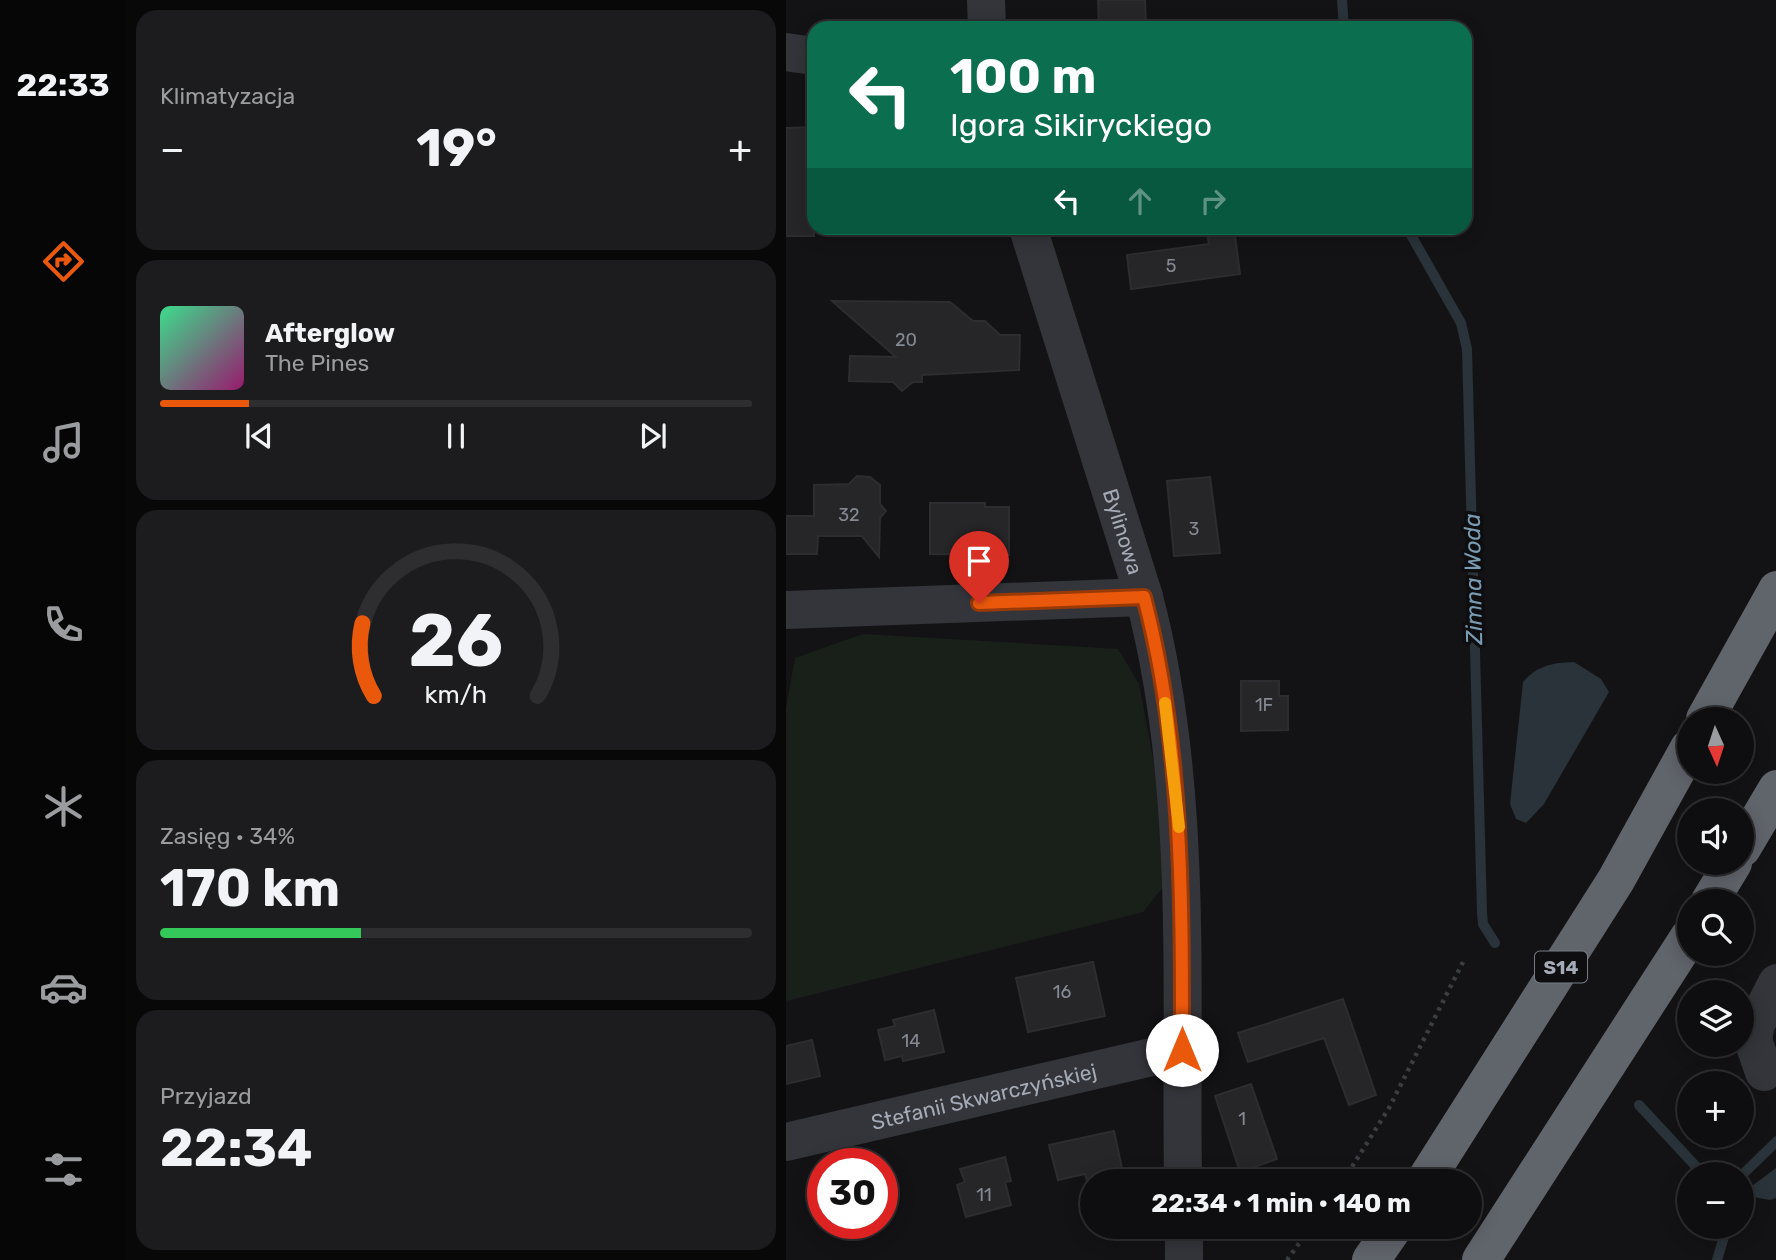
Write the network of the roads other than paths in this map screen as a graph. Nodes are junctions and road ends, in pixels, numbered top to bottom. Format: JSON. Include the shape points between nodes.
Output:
{"nodes":[{"id":1,"x":986,"y":0,"type":"edge"},
{"id":2,"x":987,"y":21,"type":"edge"},
{"id":3,"x":786,"y":52,"type":"edge"},
{"id":4,"x":807,"y":55,"type":"edge"},
{"id":5,"x":1030,"y":235,"type":"edge"},
{"id":6,"x":1776,"y":590,"type":"edge"},
{"id":7,"x":1144,"y":597,"type":"junction"},
{"id":8,"x":786,"y":610,"type":"edge"},
{"id":9,"x":1712,"y":707,"type":"edge"},
{"id":10,"x":1677,"y":770,"type":"edge"},
{"id":11,"x":1776,"y":789,"type":"edge"},
{"id":12,"x":1754,"y":827,"type":"edge"},
{"id":13,"x":1677,"y":956,"type":"edge"},
{"id":14,"x":1776,"y":983,"type":"edge"},
{"id":15,"x":1182,"y":1050,"type":"junction"},
{"id":16,"x":1764,"y":1072,"type":"dead end"},
{"id":17,"x":786,"y":1142,"type":"edge"},
{"id":18,"x":1183,"y":1169,"type":"edge"},
{"id":19,"x":1433,"y":1169,"type":"edge"},
{"id":20,"x":1184,"y":1239,"type":"edge"},
{"id":21,"x":1386,"y":1239,"type":"edge"},
{"id":22,"x":1184,"y":1260,"type":"edge"},
{"id":23,"x":1371,"y":1260,"type":"edge"},
{"id":24,"x":1481,"y":1260,"type":"edge"}],
"edges":[{"from":1,"to":2,"type":"street"},
{"from":3,"to":4,"type":"street"},
{"from":5,"to":7,"type":"street","name":"Bylinowa"},
{"from":6,"to":9,"type":"highway"},
{"from":7,"to":8,"type":"street"},
{"from":7,"to":15,"type":"street","name":"Bylinowa","via":[[1167,711],[1181,849]]},
{"from":10,"to":19,"type":"highway","number":"S14","via":[[1616,880]]},
{"from":11,"to":12,"type":"highway"},
{"from":13,"to":24,"type":"highway"},
{"from":14,"to":16,"type":"street","via":[[1753,1040]]},
{"from":15,"to":17,"type":"street","name":"Stefanii Skwarczyńskiej"},
{"from":15,"to":18,"type":"street","name":"Bylinowa"},
{"from":20,"to":22,"type":"street"},
{"from":21,"to":23,"type":"highway"}]}
